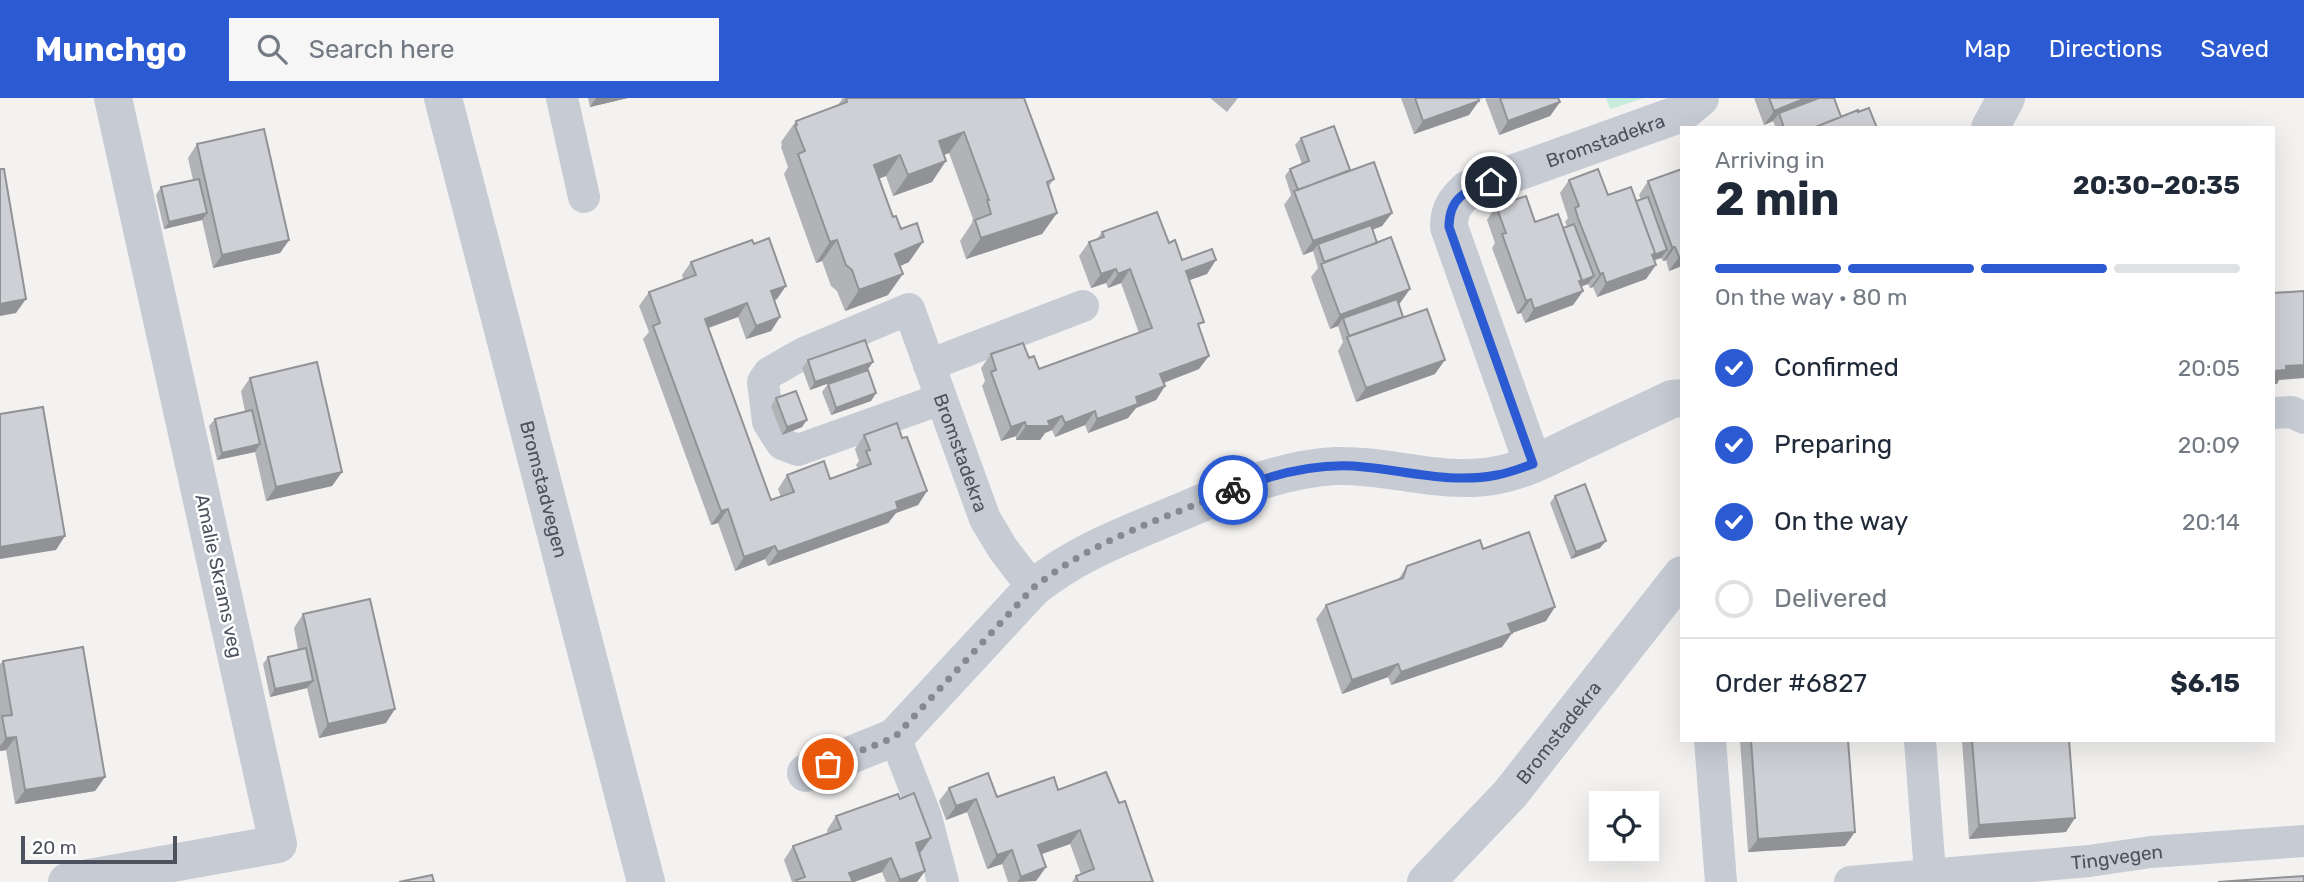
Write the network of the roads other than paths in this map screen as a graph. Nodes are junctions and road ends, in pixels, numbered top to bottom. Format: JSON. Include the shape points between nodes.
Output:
{"nodes":[{"id":1,"x":113,"y":98,"type":"edge"},
{"id":2,"x":443,"y":98,"type":"edge"},
{"id":3,"x":562,"y":98,"type":"edge"},
{"id":4,"x":1700,"y":98,"type":"edge"},
{"id":5,"x":2006,"y":98,"type":"edge"},
{"id":6,"x":1991,"y":126,"type":"edge"},
{"id":7,"x":584,"y":197,"type":"dead end"},
{"id":8,"x":1083,"y":306,"type":"dead end"},
{"id":9,"x":929,"y":365,"type":"junction"},
{"id":10,"x":1680,"y":398,"type":"edge"},
{"id":11,"x":941,"y":399,"type":"junction"},
{"id":12,"x":2275,"y":413,"type":"edge"},
{"id":13,"x":2304,"y":418,"type":"edge"},
{"id":14,"x":1533,"y":464,"type":"junction"},
{"id":15,"x":1680,"y":578,"type":"edge"},
{"id":16,"x":1033,"y":588,"type":"junction"},
{"id":17,"x":895,"y":737,"type":"junction"},
{"id":18,"x":1710,"y":742,"type":"edge"},
{"id":19,"x":1920,"y":742,"type":"edge"},
{"id":20,"x":806,"y":773,"type":"dead end"},
{"id":21,"x":2304,"y":841,"type":"edge"},
{"id":22,"x":2090,"y":872,"type":"edge"},
{"id":23,"x":1930,"y":873,"type":"junction"},
{"id":24,"x":67,"y":882,"type":"edge"},
{"id":25,"x":646,"y":882,"type":"edge"},
{"id":26,"x":943,"y":882,"type":"edge"},
{"id":27,"x":1426,"y":882,"type":"edge"},
{"id":28,"x":1721,"y":882,"type":"edge"},
{"id":29,"x":1850,"y":882,"type":"edge"}],
"edges":[{"from":1,"to":24,"type":"street","name":"Amalie Skrams veg","via":[[278,844]]},
{"from":2,"to":25,"type":"street","name":"Bromstadvegen"},
{"from":3,"to":7,"type":"lane"},
{"from":4,"to":14,"type":"street","name":"Bromstadekra","via":[[1682,113],[1467,190],[1454,202],[1449,227]]},
{"from":5,"to":6,"type":"street"},
{"from":8,"to":9,"type":"lane"},
{"from":9,"to":11,"type":"lane","name":"Bromstadekra"},
{"from":9,"to":11,"type":"lane","name":"Bromstadekra","via":[[909,309],[769,373],[764,382],[768,422],[782,444],[798,450]]},
{"from":10,"to":14,"type":"street"},
{"from":11,"to":16,"type":"lane","name":"Bromstadekra","via":[[985,519]]},
{"from":12,"to":13,"type":"lane","via":[[2292,412]]},
{"from":14,"to":16,"type":"street","via":[[1497,475],[1455,478],[1362,466],[1291,472],[1244,486],[1092,548]]},
{"from":15,"to":27,"type":"street","name":"Bromstadekra","via":[[1510,794]]},
{"from":16,"to":17,"type":"street"},
{"from":17,"to":20,"type":"street"},
{"from":17,"to":26,"type":"lane","via":[[926,817]]},
{"from":18,"to":28,"type":"lane"},
{"from":19,"to":23,"type":"lane"},
{"from":21,"to":22,"type":"lane","name":"Tingvegen","via":[[2151,852]]},
{"from":22,"to":23,"type":"lane","name":"Tingvegen"},
{"from":23,"to":29,"type":"lane","name":"Tingvegen"}]}
